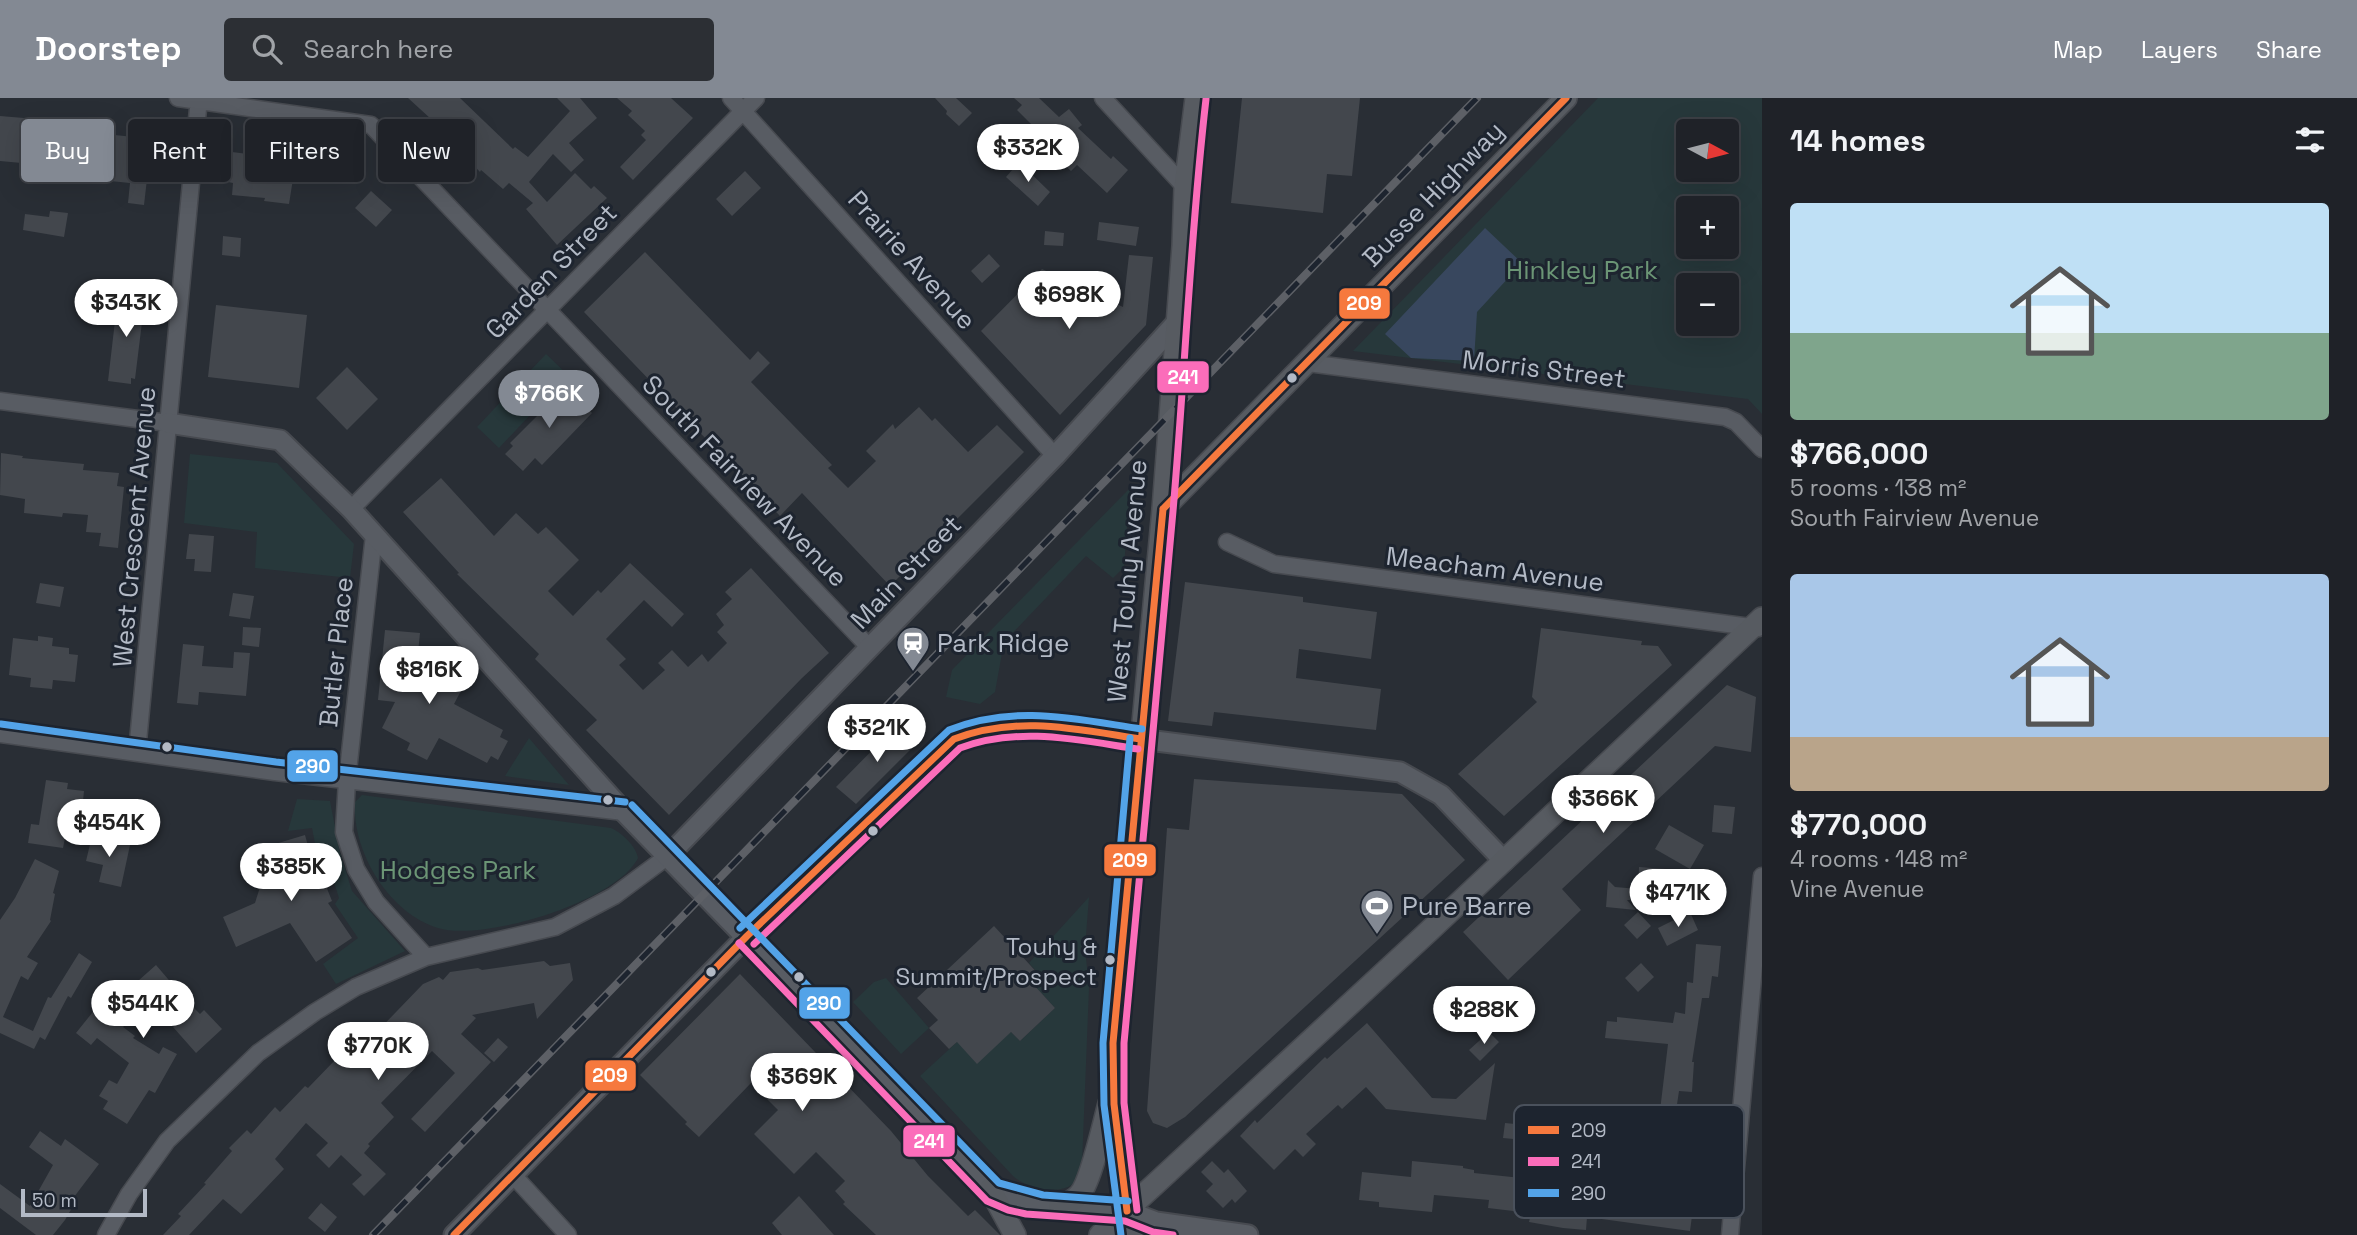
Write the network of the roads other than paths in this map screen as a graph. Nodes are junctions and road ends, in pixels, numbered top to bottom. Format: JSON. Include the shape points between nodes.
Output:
{"nodes":[{"id":1,"x":178,"y":98,"type":"edge"},
{"id":2,"x":731,"y":98,"type":"edge"},
{"id":3,"x":756,"y":98,"type":"edge"},
{"id":4,"x":1104,"y":98,"type":"edge"},
{"id":5,"x":1196,"y":98,"type":"edge"},
{"id":6,"x":1566,"y":98,"type":"edge"},
{"id":7,"x":199,"y":99,"type":"edge"},
{"id":8,"x":743,"y":111,"type":"junction"},
{"id":9,"x":1185,"y":187,"type":"junction"},
{"id":10,"x":548,"y":311,"type":"junction"},
{"id":11,"x":1178,"y":321,"type":"junction"},
{"id":12,"x":1308,"y":363,"type":"junction"},
{"id":13,"x":0,"y":401,"type":"edge"},
{"id":14,"x":168,"y":423,"type":"junction"},
{"id":15,"x":1762,"y":449,"type":"edge"},
{"id":16,"x":1055,"y":456,"type":"junction"},
{"id":17,"x":351,"y":509,"type":"junction"},
{"id":18,"x":1163,"y":509,"type":"junction"},
{"id":19,"x":374,"y":535,"type":"junction"},
{"id":20,"x":1227,"y":542,"type":"dead end"},
{"id":21,"x":1759,"y":624,"type":"edge"},
{"id":22,"x":870,"y":648,"type":"junction"},
{"id":23,"x":0,"y":734,"type":"edge"},
{"id":24,"x":1140,"y":739,"type":"junction"},
{"id":25,"x":137,"y":752,"type":"junction"},
{"id":26,"x":347,"y":780,"type":"junction"},
{"id":27,"x":624,"y":811,"type":"junction"},
{"id":28,"x":668,"y":856,"type":"junction"},
{"id":29,"x":1504,"y":861,"type":"junction"},
{"id":30,"x":1762,"y":876,"type":"edge"},
{"id":31,"x":747,"y":936,"type":"junction"},
{"id":32,"x":426,"y":957,"type":"junction"},
{"id":33,"x":1757,"y":991,"type":"edge"},
{"id":34,"x":1114,"y":1088,"type":"junction"},
{"id":35,"x":1744,"y":1108,"type":"edge"},
{"id":36,"x":513,"y":1175,"type":"junction"},
{"id":37,"x":990,"y":1189,"type":"junction"},
{"id":38,"x":1060,"y":1206,"type":"junction"},
{"id":39,"x":1127,"y":1211,"type":"junction"},
{"id":40,"x":106,"y":1235,"type":"edge"},
{"id":41,"x":454,"y":1235,"type":"edge"},
{"id":42,"x":568,"y":1235,"type":"edge"},
{"id":43,"x":1015,"y":1235,"type":"edge"},
{"id":44,"x":1100,"y":1235,"type":"edge"},
{"id":45,"x":1132,"y":1235,"type":"edge"},
{"id":46,"x":1248,"y":1235,"type":"edge"}],
"edges":[{"from":1,"to":7,"type":"street","name":"South Fairview Avenue"},
{"from":2,"to":8,"type":"street","name":"Prairie Avenue"},
{"from":3,"to":8,"type":"street","name":"Garden Street"},
{"from":4,"to":9,"type":"street"},
{"from":5,"to":9,"type":"main road","name":"West Touhy Avenue"},
{"from":6,"to":12,"type":"main road","name":"Busse Highway"},
{"from":7,"to":10,"type":"street","name":"South Fairview Avenue","via":[[371,125]]},
{"from":7,"to":14,"type":"street","name":"West Crescent Avenue"},
{"from":8,"to":10,"type":"street","name":"Garden Street"},
{"from":8,"to":16,"type":"street","name":"Prairie Avenue"},
{"from":9,"to":11,"type":"main road","name":"West Touhy Avenue"},
{"from":10,"to":17,"type":"street","name":"Garden Street"},
{"from":10,"to":22,"type":"street","name":"South Fairview Avenue"},
{"from":11,"to":16,"type":"street","name":"Main Street"},
{"from":11,"to":18,"type":"main road","name":"West Touhy Avenue"},
{"from":12,"to":15,"type":"street","name":"Morris Street","via":[[1725,417]]},
{"from":12,"to":18,"type":"main road","name":"Busse Highway"},
{"from":13,"to":14,"type":"street"},
{"from":14,"to":17,"type":"street","via":[[280,440]]},
{"from":14,"to":25,"type":"street","name":"West Crescent Avenue"},
{"from":16,"to":22,"type":"street","name":"Main Street"},
{"from":17,"to":19,"type":"street"},
{"from":18,"to":24,"type":"main road","name":"West Touhy Avenue"},
{"from":19,"to":26,"type":"street","name":"Butler Place"},
{"from":19,"to":27,"type":"street"},
{"from":20,"to":21,"type":"street","name":"Meacham Avenue","via":[[1274,564]]},
{"from":21,"to":29,"type":"main road"},
{"from":22,"to":28,"type":"street","name":"Main Street"},
{"from":23,"to":25,"type":"street"},
{"from":24,"to":29,"type":"street","via":[[1400,772],[1441,795]]},
{"from":24,"to":31,"type":"street","via":[[1012,724],[972,730],[954,739]]},
{"from":24,"to":34,"type":"main road","name":"West Touhy Avenue","via":[[1113,1043]]},
{"from":25,"to":26,"type":"street"},
{"from":26,"to":27,"type":"street"},
{"from":26,"to":32,"type":"street","name":"Butler Place","via":[[344,832],[356,869],[376,902]]},
{"from":27,"to":28,"type":"street"},
{"from":28,"to":31,"type":"street"},
{"from":28,"to":32,"type":"street","via":[[614,896],[555,927]]},
{"from":29,"to":39,"type":"main road"},
{"from":30,"to":33,"type":"street"},
{"from":31,"to":36,"type":"street"},
{"from":31,"to":37,"type":"street"},
{"from":32,"to":40,"type":"street","via":[[356,987],[258,1054],[167,1141]]},
{"from":33,"to":35,"type":"street"},
{"from":34,"to":38,"type":"main road","via":[[1081,1194]]},
{"from":34,"to":39,"type":"main road","name":"West Touhy Avenue"},
{"from":36,"to":41,"type":"street"},
{"from":36,"to":42,"type":"street"},
{"from":37,"to":38,"type":"street","via":[[1011,1200]]},
{"from":37,"to":43,"type":"main road"},
{"from":38,"to":39,"type":"street"},
{"from":39,"to":44,"type":"main road"},
{"from":39,"to":45,"type":"main road","name":"West Touhy Avenue"},
{"from":39,"to":46,"type":"street","via":[[1156,1222]]}]}
